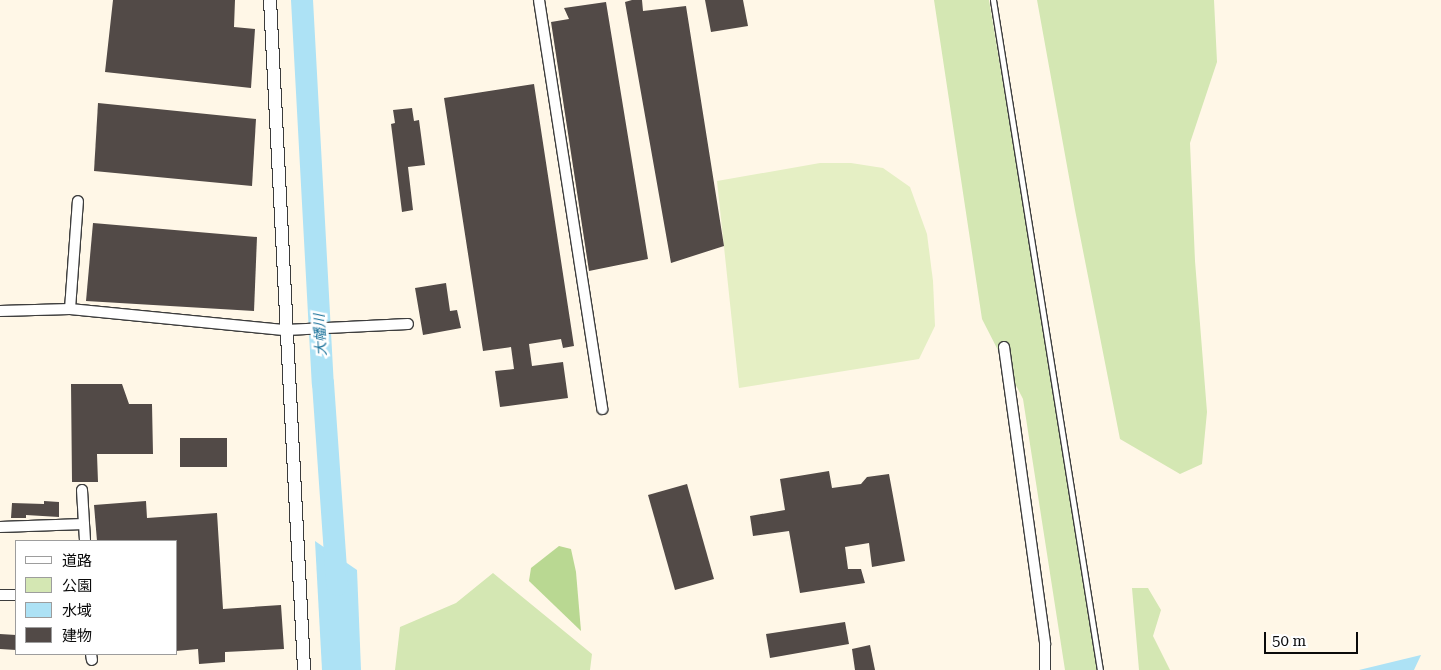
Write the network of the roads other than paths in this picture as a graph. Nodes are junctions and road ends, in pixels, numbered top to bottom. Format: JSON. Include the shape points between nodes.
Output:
{"nodes":[{"id":1,"x":270,"y":0,"type":"edge"},
{"id":2,"x":538,"y":0,"type":"edge"},
{"id":3,"x":993,"y":0,"type":"edge"},
{"id":4,"x":78,"y":201,"type":"dead end"},
{"id":5,"x":70,"y":309,"type":"junction"},
{"id":6,"x":0,"y":311,"type":"edge"},
{"id":7,"x":408,"y":324,"type":"dead end"},
{"id":8,"x":286,"y":330,"type":"junction"},
{"id":9,"x":1004,"y":347,"type":"dead end"},
{"id":10,"x":602,"y":409,"type":"dead end"},
{"id":11,"x":82,"y":490,"type":"dead end"},
{"id":12,"x":84,"y":524,"type":"junction"},
{"id":13,"x":0,"y":527,"type":"edge"},
{"id":14,"x":85,"y":540,"type":"edge"},
{"id":15,"x":0,"y":595,"type":"edge"},
{"id":16,"x":15,"y":595,"type":"edge"},
{"id":17,"x":304,"y":670,"type":"edge"},
{"id":18,"x":1045,"y":670,"type":"edge"},
{"id":19,"x":1100,"y":670,"type":"edge"}],
"edges":[{"from":1,"to":8,"type":"street"},
{"from":2,"to":10,"type":"street"},
{"from":3,"to":19,"type":"lane"},
{"from":4,"to":5,"type":"street"},
{"from":5,"to":6,"type":"street"},
{"from":5,"to":8,"type":"street"},
{"from":7,"to":8,"type":"street"},
{"from":8,"to":17,"type":"street"},
{"from":9,"to":18,"type":"street","via":[[1044,634]]},
{"from":11,"to":12,"type":"street"},
{"from":12,"to":13,"type":"street"},
{"from":12,"to":14,"type":"street"},
{"from":15,"to":16,"type":"street"}]}
